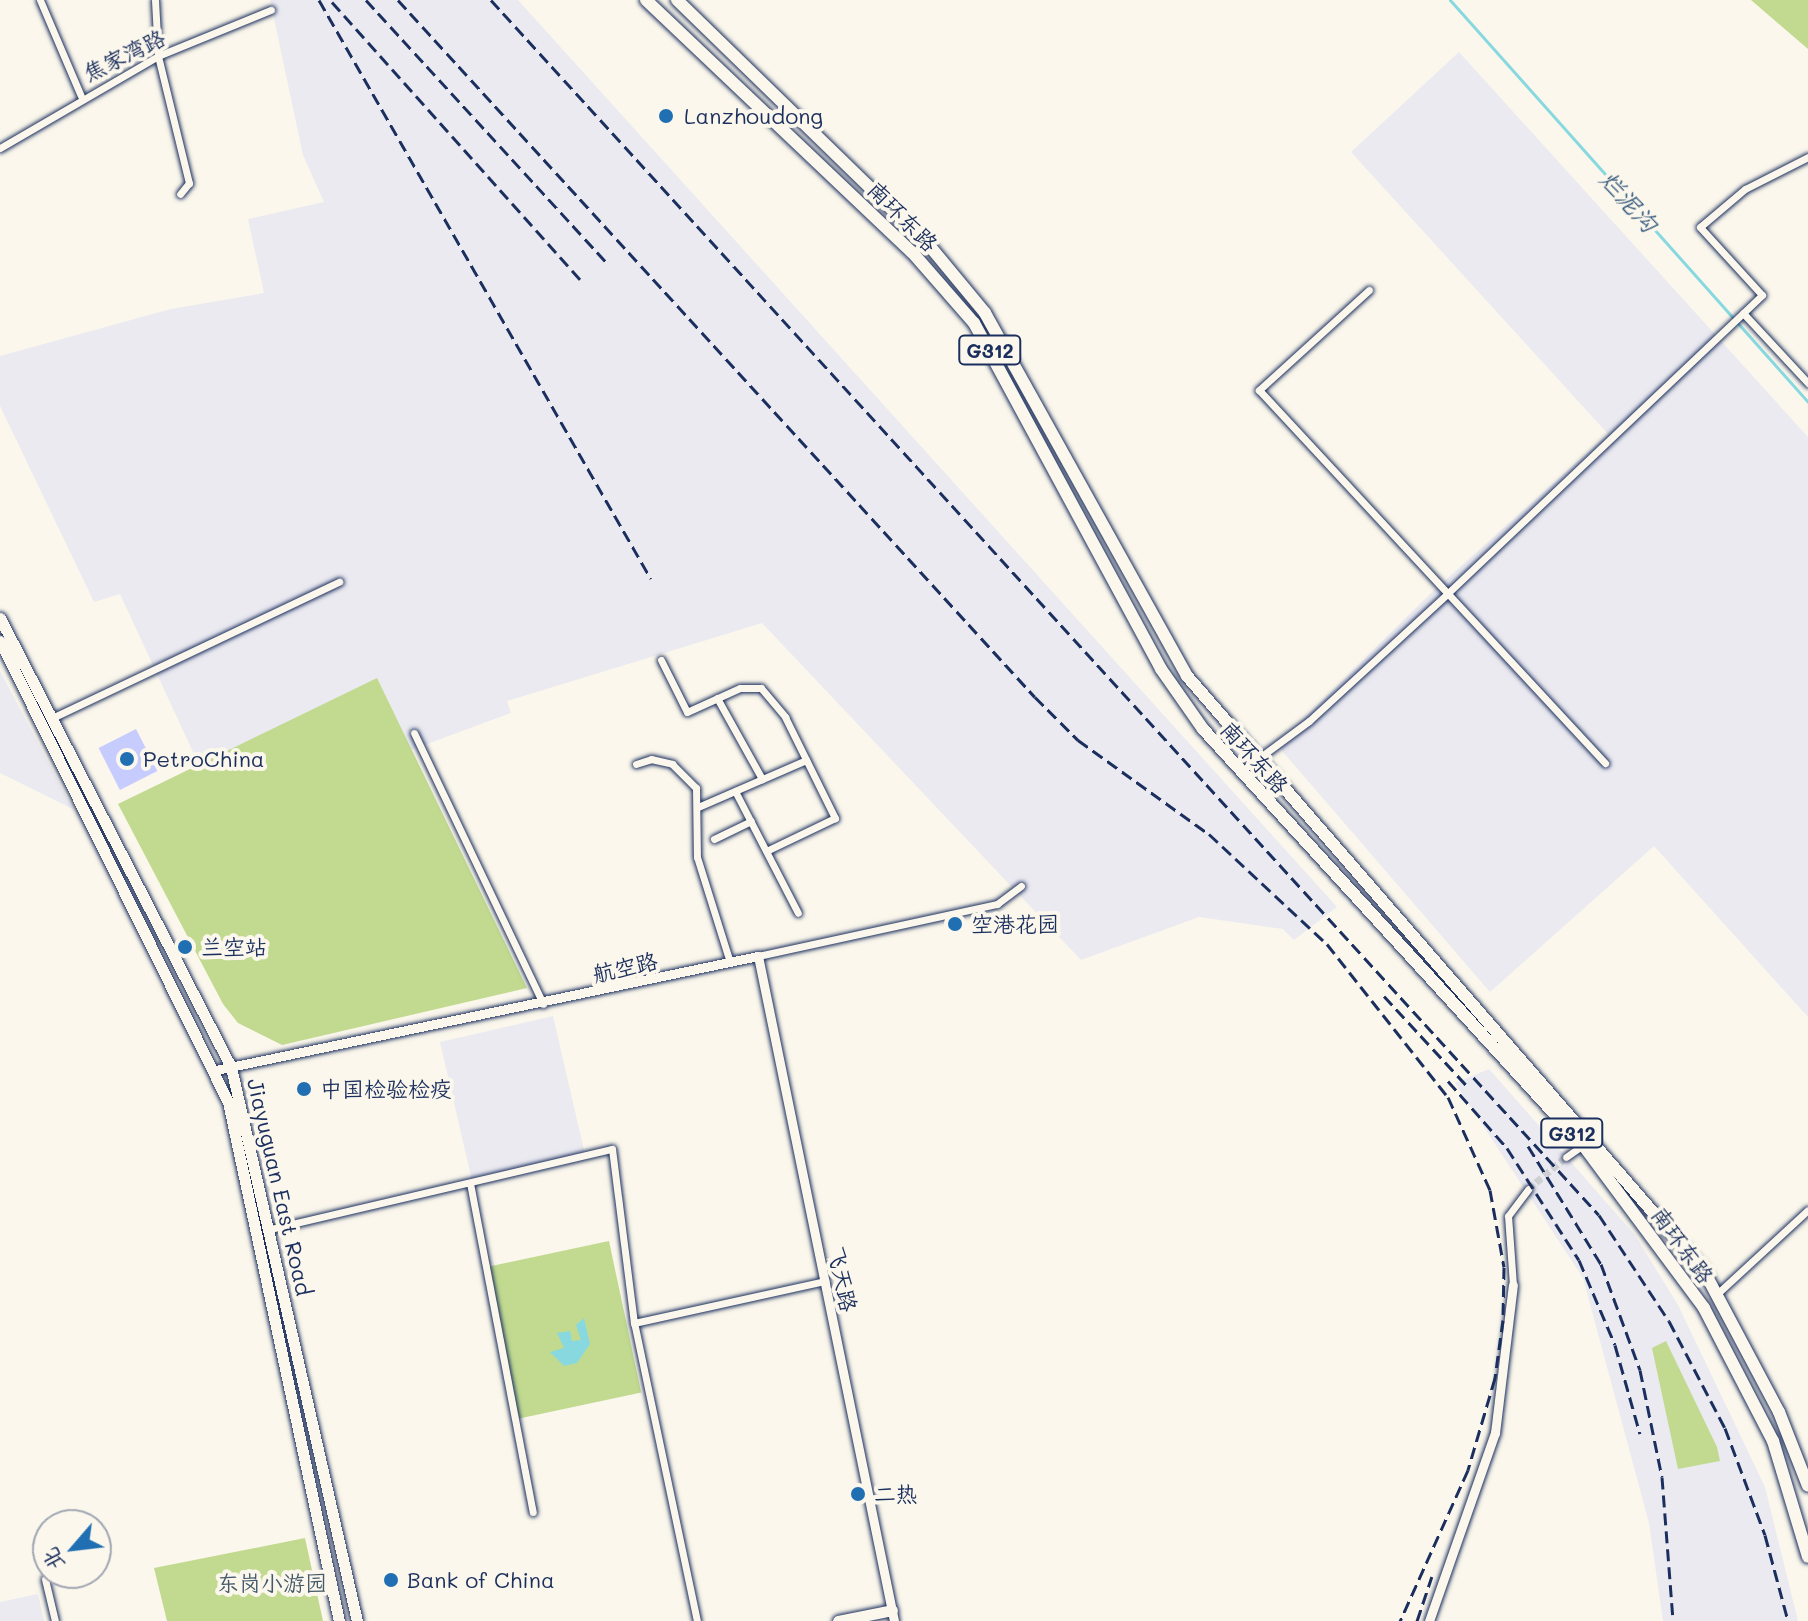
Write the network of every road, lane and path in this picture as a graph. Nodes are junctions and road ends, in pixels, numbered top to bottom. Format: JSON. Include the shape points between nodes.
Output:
{"nodes":[{"id":1,"x":40,"y":0,"type":"edge"},
{"id":2,"x":155,"y":0,"type":"edge"},
{"id":3,"x":646,"y":0,"type":"edge"},
{"id":4,"x":677,"y":0,"type":"edge"},
{"id":5,"x":271,"y":10,"type":"dead end"},
{"id":6,"x":694,"y":16,"type":"junction"},
{"id":7,"x":680,"y":31,"type":"junction"},
{"id":8,"x":158,"y":56,"type":"junction"},
{"id":9,"x":81,"y":96,"type":"junction"},
{"id":10,"x":0,"y":148,"type":"edge"},
{"id":11,"x":1808,"y":157,"type":"edge"},
{"id":12,"x":180,"y":194,"type":"dead end"},
{"id":13,"x":1369,"y":290,"type":"dead end"},
{"id":14,"x":1743,"y":313,"type":"junction"},
{"id":15,"x":1808,"y":383,"type":"edge"},
{"id":16,"x":339,"y":582,"type":"dead end"},
{"id":17,"x":1448,"y":593,"type":"junction"},
{"id":18,"x":0,"y":618,"type":"edge"},
{"id":19,"x":0,"y":641,"type":"edge"},
{"id":20,"x":661,"y":660,"type":"dead end"},
{"id":21,"x":717,"y":698,"type":"junction"},
{"id":22,"x":52,"y":718,"type":"junction"},
{"id":23,"x":414,"y":733,"type":"dead end"},
{"id":24,"x":806,"y":760,"type":"junction"},
{"id":25,"x":1255,"y":761,"type":"junction"},
{"id":26,"x":1605,"y":763,"type":"dead end"},
{"id":27,"x":636,"y":764,"type":"dead end"},
{"id":28,"x":1240,"y":772,"type":"junction"},
{"id":29,"x":762,"y":779,"type":"junction"},
{"id":30,"x":735,"y":791,"type":"junction"},
{"id":31,"x":698,"y":807,"type":"junction"},
{"id":32,"x":751,"y":821,"type":"junction"},
{"id":33,"x":714,"y":839,"type":"dead end"},
{"id":34,"x":766,"y":851,"type":"junction"},
{"id":35,"x":1021,"y":886,"type":"dead end"},
{"id":36,"x":798,"y":913,"type":"dead end"},
{"id":37,"x":758,"y":956,"type":"junction"},
{"id":38,"x":730,"y":962,"type":"junction"},
{"id":39,"x":543,"y":1004,"type":"junction"},
{"id":40,"x":231,"y":1067,"type":"junction"},
{"id":41,"x":216,"y":1070,"type":"junction"},
{"id":42,"x":1583,"y":1145,"type":"junction"},
{"id":43,"x":1566,"y":1157,"type":"tunnel mouth"},
{"id":44,"x":470,"y":1183,"type":"junction"},
{"id":45,"x":1528,"y":1189,"type":"tunnel mouth"},
{"id":46,"x":1808,"y":1210,"type":"edge"},
{"id":47,"x":270,"y":1229,"type":"junction"},
{"id":48,"x":825,"y":1281,"type":"junction"},
{"id":49,"x":1513,"y":1285,"type":"joint"},
{"id":50,"x":1718,"y":1293,"type":"junction"},
{"id":51,"x":634,"y":1323,"type":"junction"},
{"id":52,"x":1808,"y":1486,"type":"edge"},
{"id":53,"x":533,"y":1512,"type":"dead end"},
{"id":54,"x":1808,"y":1557,"type":"edge"},
{"id":55,"x":47,"y":1589,"type":"edge"},
{"id":56,"x":893,"y":1616,"type":"edge"},
{"id":57,"x":55,"y":1621,"type":"edge"},
{"id":58,"x":339,"y":1621,"type":"edge"},
{"id":59,"x":357,"y":1621,"type":"edge"},
{"id":60,"x":697,"y":1621,"type":"edge"},
{"id":61,"x":838,"y":1621,"type":"edge"},
{"id":62,"x":1429,"y":1621,"type":"edge"}],
"edges":[{"from":1,"to":9,"type":"street"},
{"from":2,"to":8,"type":"street"},
{"from":3,"to":7,"type":"highway","name":"南环东路","number":"G312"},
{"from":4,"to":6,"type":"highway","name":"南环东路","number":"G312"},
{"from":5,"to":8,"type":"street","name":"焦家湾路"},
{"from":6,"to":7,"type":"highway"},
{"from":6,"to":25,"type":"highway","name":"南环东路","number":"G312","via":[[928,244],[985,313],[1187,676]]},
{"from":7,"to":28,"type":"highway","name":"南环东路","number":"G312","via":[[912,252],[974,323],[1161,669]]},
{"from":8,"to":9,"type":"street","name":"焦家湾路"},
{"from":8,"to":12,"type":"street","via":[[189,183]]},
{"from":9,"to":10,"type":"street","name":"焦家湾路"},
{"from":11,"to":14,"type":"street","via":[[1745,189],[1700,227],[1762,295]]},
{"from":13,"to":17,"type":"street","via":[[1259,390]]},
{"from":14,"to":15,"type":"street"},
{"from":14,"to":17,"type":"street"},
{"from":16,"to":22,"type":"street"},
{"from":17,"to":25,"type":"street"},
{"from":17,"to":26,"type":"street"},
{"from":18,"to":22,"type":"main road","name":"Jiayuguan East Road"},
{"from":19,"to":41,"type":"main road","name":"Jiayuguan East Road"},
{"from":20,"to":21,"type":"street","via":[[687,712]]},
{"from":21,"to":24,"type":"street","via":[[740,688],[761,688],[785,717]]},
{"from":21,"to":29,"type":"street"},
{"from":22,"to":40,"type":"main road","name":"Jiayuguan East Road"},
{"from":23,"to":39,"type":"street"},
{"from":24,"to":29,"type":"street"},
{"from":24,"to":34,"type":"street","via":[[835,818]]},
{"from":25,"to":28,"type":"street"},
{"from":25,"to":50,"type":"highway","name":"南环东路","number":"G312","via":[[1600,1146]]},
{"from":27,"to":31,"type":"street","via":[[651,759],[682,770],[696,788]]},
{"from":28,"to":42,"type":"highway","name":"南环东路","number":"G312"},
{"from":29,"to":30,"type":"street"},
{"from":30,"to":31,"type":"street"},
{"from":30,"to":32,"type":"street"},
{"from":31,"to":38,"type":"street","via":[[697,857]]},
{"from":32,"to":33,"type":"street"},
{"from":32,"to":34,"type":"street"},
{"from":34,"to":36,"type":"street"},
{"from":35,"to":37,"type":"street","name":"航空路","via":[[997,904]]},
{"from":37,"to":38,"type":"street","name":"航空路"},
{"from":37,"to":48,"type":"street","name":"飞天路"},
{"from":38,"to":39,"type":"street","name":"航空路"},
{"from":39,"to":40,"type":"street","name":"航空路"},
{"from":40,"to":41,"type":"street","name":"航空路"},
{"from":40,"to":47,"type":"main road","name":"Jiayuguan East Road"},
{"from":41,"to":58,"type":"main road","name":"Jiayuguan East Road","via":[[235,1131]]},
{"from":42,"to":43,"type":"street"},
{"from":42,"to":54,"type":"highway","name":"南环东路","number":"G312","via":[[1704,1308],[1745,1377],[1773,1441]]},
{"from":44,"to":47,"type":"street"},
{"from":44,"to":51,"type":"street","via":[[612,1149]]},
{"from":44,"to":53,"type":"street"},
{"from":45,"to":49,"type":"street","via":[[1508,1216]]},
{"from":46,"to":50,"type":"street"},
{"from":47,"to":59,"type":"main road","name":"Jiayuguan East Road"},
{"from":48,"to":51,"type":"street"},
{"from":48,"to":56,"type":"street","name":"飞天路"},
{"from":49,"to":62,"type":"street","via":[[1495,1433]]},
{"from":50,"to":52,"type":"highway","name":"南环东路","number":"G312","via":[[1779,1412]]},
{"from":51,"to":60,"type":"street"},
{"from":55,"to":57,"type":"street"},
{"from":56,"to":61,"type":"main road"}]}
